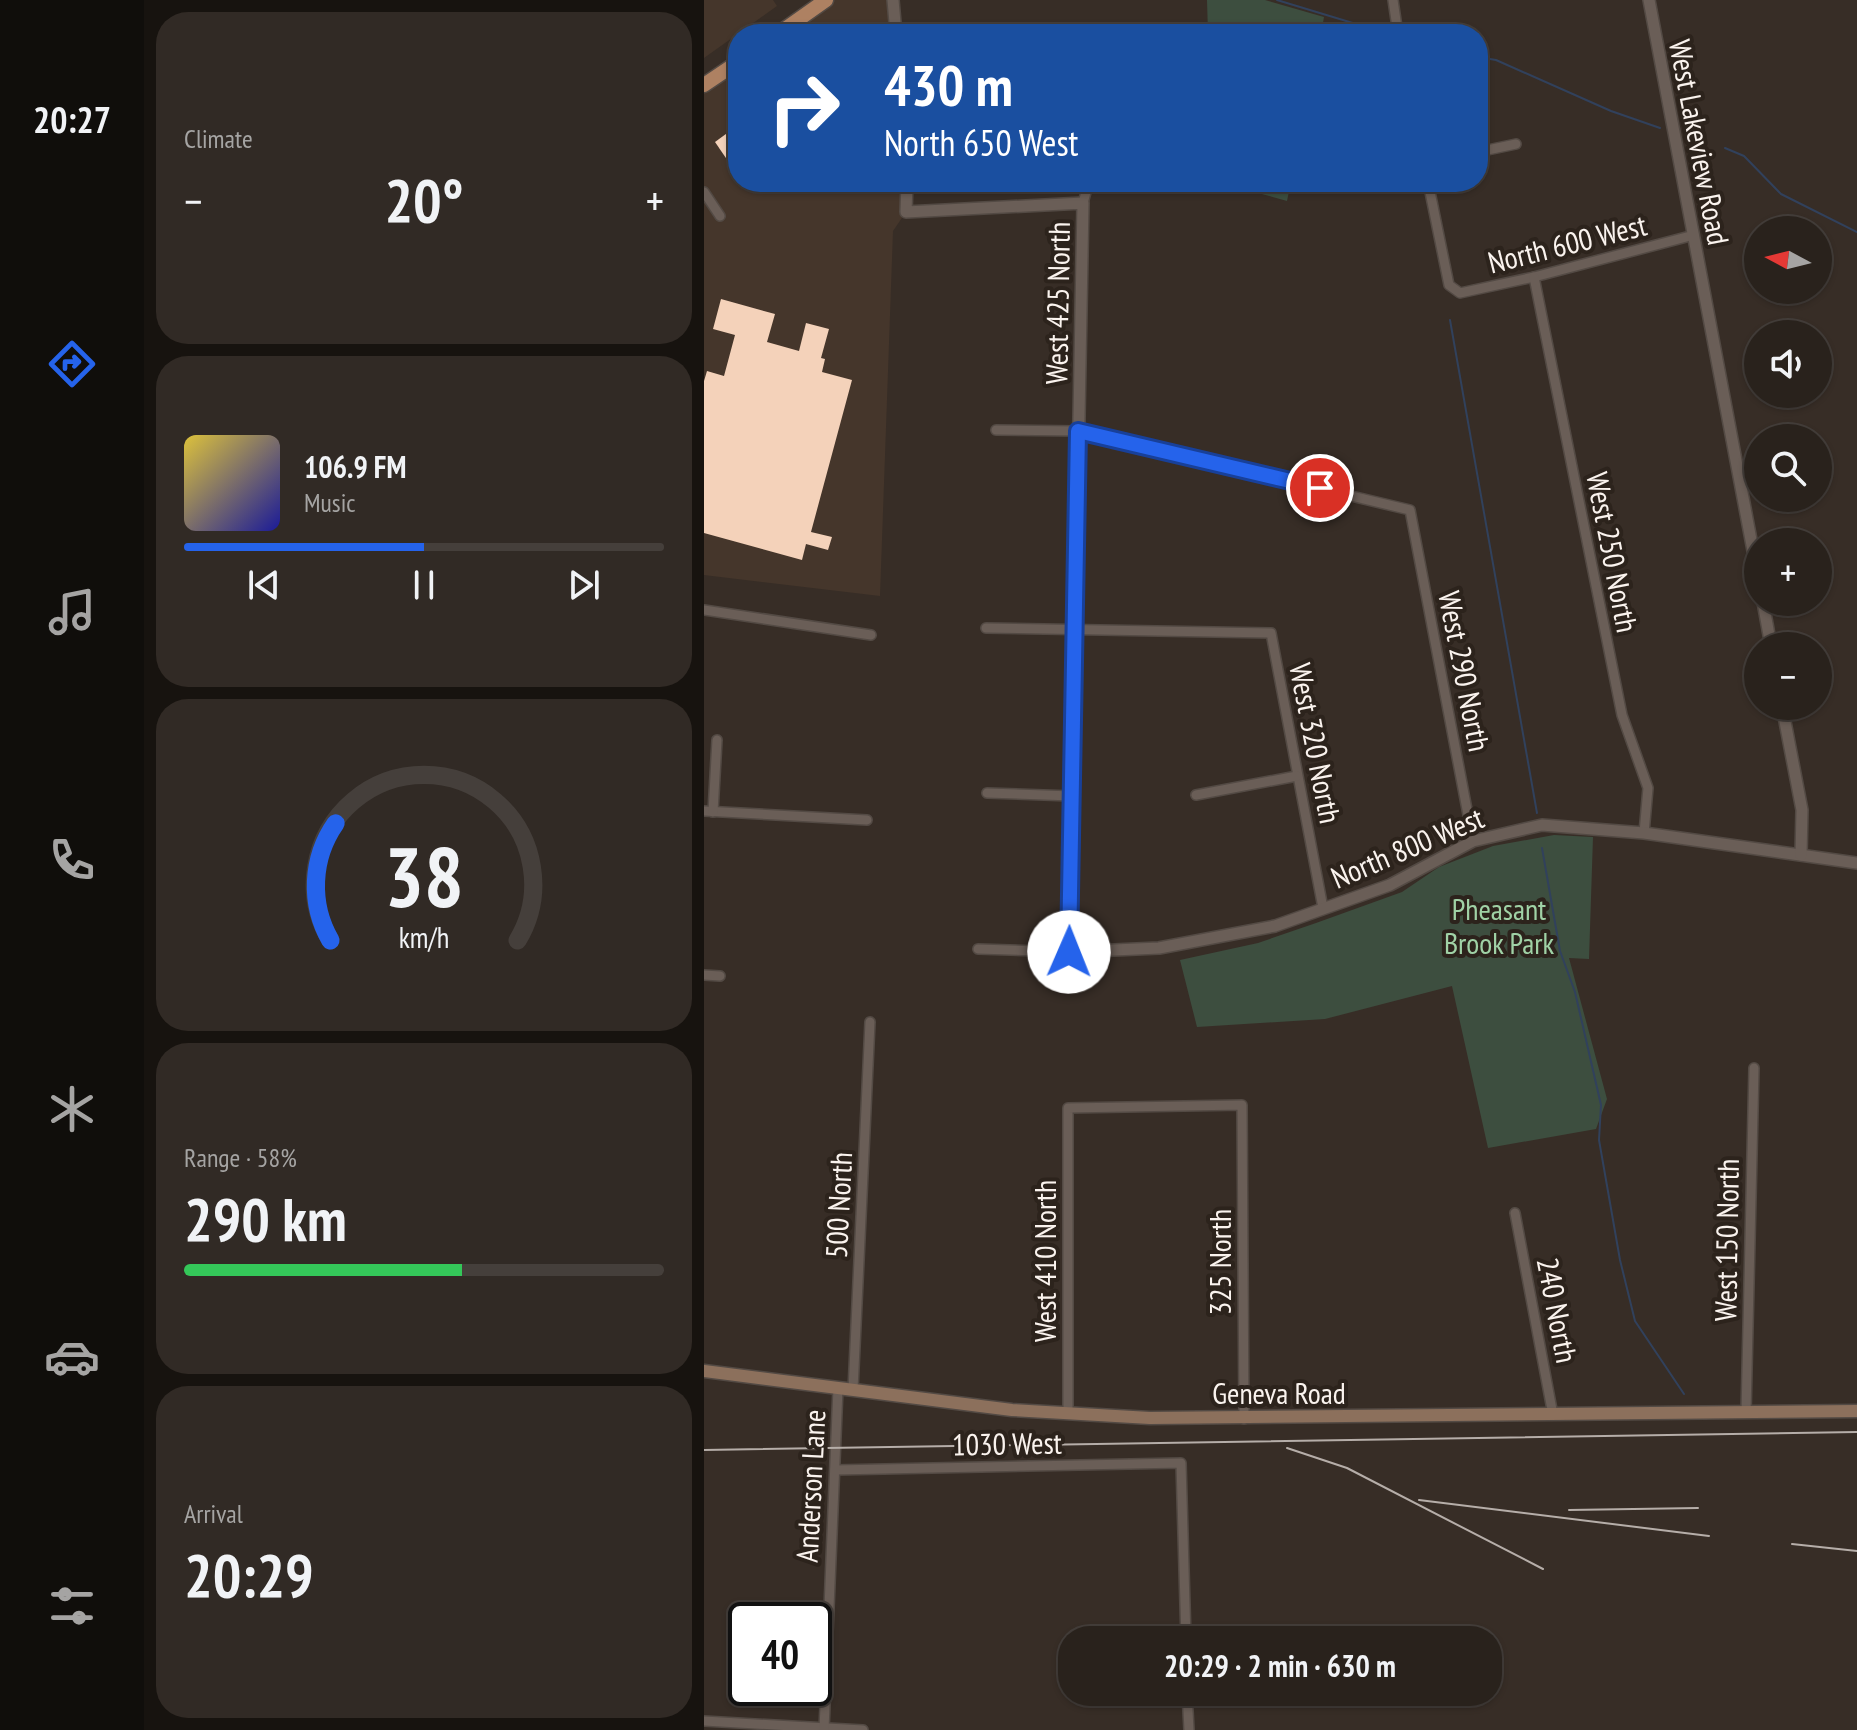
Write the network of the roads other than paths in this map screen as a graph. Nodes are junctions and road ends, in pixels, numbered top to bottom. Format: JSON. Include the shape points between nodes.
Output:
{"nodes":[{"id":1,"x":826,"y":0,"type":"edge"},
{"id":2,"x":893,"y":0,"type":"edge"},
{"id":3,"x":1393,"y":0,"type":"edge"},
{"id":4,"x":1649,"y":0,"type":"edge"},
{"id":5,"x":792,"y":24,"type":"edge"},
{"id":6,"x":895,"y":24,"type":"edge"},
{"id":7,"x":1397,"y":24,"type":"edge"},
{"id":8,"x":728,"y":69,"type":"edge"},
{"id":9,"x":704,"y":85,"type":"edge"},
{"id":10,"x":1516,"y":144,"type":"dead end"},
{"id":11,"x":1488,"y":150,"type":"edge"},
{"id":12,"x":704,"y":192,"type":"edge"},
{"id":13,"x":907,"y":192,"type":"edge"},
{"id":14,"x":1086,"y":192,"type":"edge"},
{"id":15,"x":1430,"y":192,"type":"edge"},
{"id":16,"x":1083,"y":203,"type":"junction"},
{"id":17,"x":720,"y":216,"type":"dead end"},
{"id":18,"x":1694,"y":235,"type":"junction"},
{"id":19,"x":1534,"y":277,"type":"junction"},
{"id":20,"x":996,"y":430,"type":"dead end"},
{"id":21,"x":1078,"y":431,"type":"junction"},
{"id":22,"x":1749,"y":528,"type":"edge"},
{"id":23,"x":704,"y":610,"type":"edge"},
{"id":24,"x":986,"y":628,"type":"dead end"},
{"id":25,"x":1075,"y":630,"type":"junction"},
{"id":26,"x":871,"y":635,"type":"dead end"},
{"id":27,"x":1785,"y":720,"type":"edge"},
{"id":28,"x":717,"y":740,"type":"dead end"},
{"id":29,"x":1297,"y":776,"type":"junction"},
{"id":30,"x":987,"y":793,"type":"dead end"},
{"id":31,"x":1196,"y":795,"type":"dead end"},
{"id":32,"x":1072,"y":796,"type":"junction"},
{"id":33,"x":708,"y":812,"type":"edge"},
{"id":34,"x":867,"y":820,"type":"dead end"},
{"id":35,"x":1644,"y":833,"type":"junction"},
{"id":36,"x":1473,"y":841,"type":"junction"},
{"id":37,"x":1801,"y":855,"type":"junction"},
{"id":38,"x":1857,"y":863,"type":"edge"},
{"id":39,"x":1323,"y":908,"type":"junction"},
{"id":40,"x":978,"y":949,"type":"dead end"},
{"id":41,"x":1069,"y":952,"type":"junction"},
{"id":42,"x":704,"y":975,"type":"edge"},
{"id":43,"x":720,"y":976,"type":"dead end"},
{"id":44,"x":870,"y":1022,"type":"dead end"},
{"id":45,"x":1754,"y":1068,"type":"dead end"},
{"id":46,"x":1068,"y":1108,"type":"joint"},
{"id":47,"x":1515,"y":1213,"type":"dead end"},
{"id":48,"x":704,"y":1371,"type":"edge"},
{"id":49,"x":838,"y":1388,"type":"junction"},
{"id":50,"x":853,"y":1390,"type":"junction"},
{"id":51,"x":1857,"y":1411,"type":"edge"},
{"id":52,"x":1746,"y":1413,"type":"junction"},
{"id":53,"x":1068,"y":1414,"type":"junction"},
{"id":54,"x":1553,"y":1415,"type":"junction"},
{"id":55,"x":1244,"y":1419,"type":"junction"},
{"id":56,"x":835,"y":1470,"type":"junction"},
{"id":57,"x":1186,"y":1626,"type":"edge"},
{"id":58,"x":1188,"y":1706,"type":"edge"},
{"id":59,"x":704,"y":1721,"type":"edge"},
{"id":60,"x":770,"y":1727,"type":"edge"},
{"id":61,"x":824,"y":1728,"type":"edge"},
{"id":62,"x":863,"y":1730,"type":"edge"},
{"id":63,"x":1189,"y":1730,"type":"edge"}],
"edges":[{"from":1,"to":5,"type":"main road"},
{"from":2,"to":6,"type":"street"},
{"from":3,"to":7,"type":"street"},
{"from":4,"to":18,"type":"street","name":"West Lakeview Road"},
{"from":8,"to":9,"type":"main road"},
{"from":10,"to":11,"type":"street"},
{"from":12,"to":17,"type":"street"},
{"from":13,"to":16,"type":"street","via":[[906,212]]},
{"from":14,"to":16,"type":"street","name":"West 425 North"},
{"from":15,"to":19,"type":"street","name":"North 600 West","via":[[1452,288],[1467,293]]},
{"from":16,"to":21,"type":"street","name":"West 425 North"},
{"from":18,"to":19,"type":"street","name":"North 600 West"},
{"from":18,"to":22,"type":"street","name":"West Lakeview Road"},
{"from":19,"to":35,"type":"street","name":"West 250 North","via":[[1622,715],[1648,788]]},
{"from":20,"to":21,"type":"street"},
{"from":21,"to":25,"type":"street","name":"West 425 North"},
{"from":21,"to":36,"type":"street","name":"West 290 North","via":[[1410,510]]},
{"from":23,"to":26,"type":"street"},
{"from":24,"to":25,"type":"street"},
{"from":25,"to":29,"type":"street","name":"West 320 North","via":[[1271,633]]},
{"from":25,"to":32,"type":"street","name":"West 425 North"},
{"from":27,"to":37,"type":"street","via":[[1803,818]]},
{"from":28,"to":33,"type":"street"},
{"from":29,"to":31,"type":"street"},
{"from":29,"to":39,"type":"street","name":"West 320 North"},
{"from":30,"to":32,"type":"street"},
{"from":32,"to":41,"type":"street","name":"West 425 North"},
{"from":33,"to":34,"type":"street"},
{"from":35,"to":36,"type":"street","name":"North 800 West","via":[[1542,825]]},
{"from":35,"to":37,"type":"street","name":"North 800 West"},
{"from":36,"to":39,"type":"street","name":"North 800 West","via":[[1390,885]]},
{"from":37,"to":38,"type":"street","name":"North 800 West"},
{"from":39,"to":41,"type":"street","name":"North 800 West","via":[[1275,926],[1197,943]]},
{"from":40,"to":41,"type":"street","name":"North 800 West"},
{"from":42,"to":43,"type":"street"},
{"from":44,"to":50,"type":"street","name":"500 North"},
{"from":45,"to":52,"type":"street","name":"West 150 North"},
{"from":46,"to":53,"type":"street","name":"West 410 North"},
{"from":46,"to":55,"type":"street","name":"325 North","via":[[1242,1105]]},
{"from":47,"to":54,"type":"street","name":"240 North"},
{"from":48,"to":49,"type":"main road","name":"Geneva Road"},
{"from":49,"to":50,"type":"main road","name":"Geneva Road"},
{"from":49,"to":56,"type":"street","name":"Anderson Lane"},
{"from":50,"to":53,"type":"main road","name":"Geneva Road"},
{"from":51,"to":52,"type":"main road","name":"Geneva Road"},
{"from":52,"to":54,"type":"main road","name":"Geneva Road"},
{"from":53,"to":55,"type":"main road","name":"Geneva Road"},
{"from":54,"to":55,"type":"main road","name":"Geneva Road"},
{"from":56,"to":57,"type":"street","name":"1030 West","via":[[1181,1463]]},
{"from":56,"to":61,"type":"street","name":"Anderson Lane"},
{"from":58,"to":63,"type":"street"},
{"from":59,"to":60,"type":"street"},
{"from":60,"to":61,"type":"street"},
{"from":61,"to":62,"type":"street"}]}
